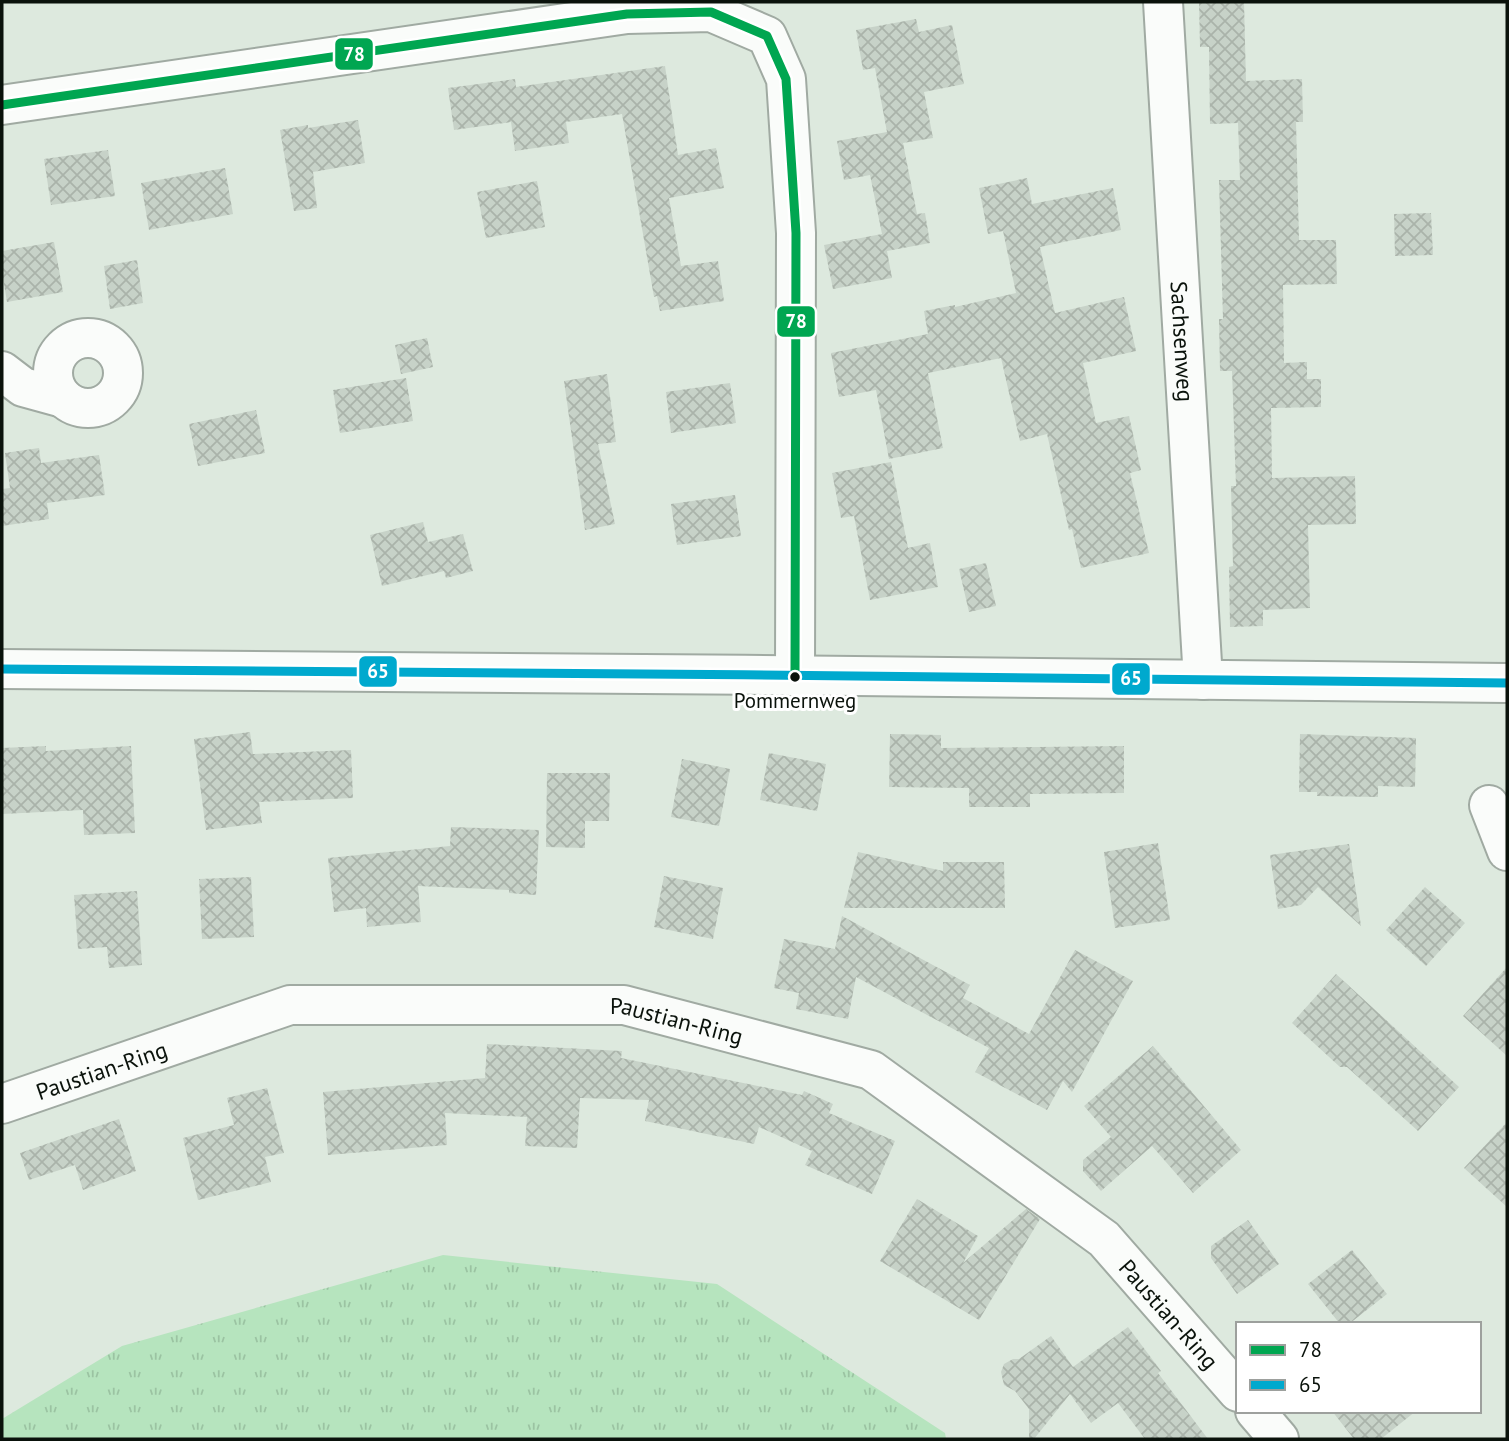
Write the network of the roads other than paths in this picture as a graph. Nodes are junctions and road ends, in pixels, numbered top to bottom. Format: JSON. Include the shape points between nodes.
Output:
{"nodes":[{"id":1,"x":1163,"y":2,"type":"edge"},
{"id":2,"x":2,"y":105,"type":"edge"},
{"id":3,"x":2,"y":371,"type":"edge"},
{"id":4,"x":63,"y":398,"type":"dead end"},
{"id":5,"x":2,"y":669,"type":"edge"},
{"id":6,"x":795,"y":677,"type":"junction"},
{"id":7,"x":1203,"y":680,"type":"junction"},
{"id":8,"x":1507,"y":683,"type":"edge"},
{"id":9,"x":1489,"y":805,"type":"dead end"},
{"id":10,"x":1507,"y":850,"type":"edge"},
{"id":11,"x":2,"y":1104,"type":"edge"},
{"id":12,"x":1236,"y":1390,"type":"edge"},
{"id":13,"x":1257,"y":1413,"type":"edge"},
{"id":14,"x":1279,"y":1439,"type":"edge"}],
"edges":[{"from":1,"to":7,"type":"street","name":"Sachsenweg"},
{"from":2,"to":6,"type":"street","via":[[628,14],[711,12],[767,36],[786,79],[796,233]]},
{"from":3,"to":4,"type":"street","via":[[23,387]]},
{"from":5,"to":6,"type":"street"},
{"from":6,"to":7,"type":"street"},
{"from":7,"to":8,"type":"street"},
{"from":9,"to":10,"type":"street"},
{"from":11,"to":12,"type":"street","name":"Paustian-Ring","via":[[290,1005],[624,1005],[871,1070],[1104,1238]]},
{"from":13,"to":14,"type":"street"}]}
